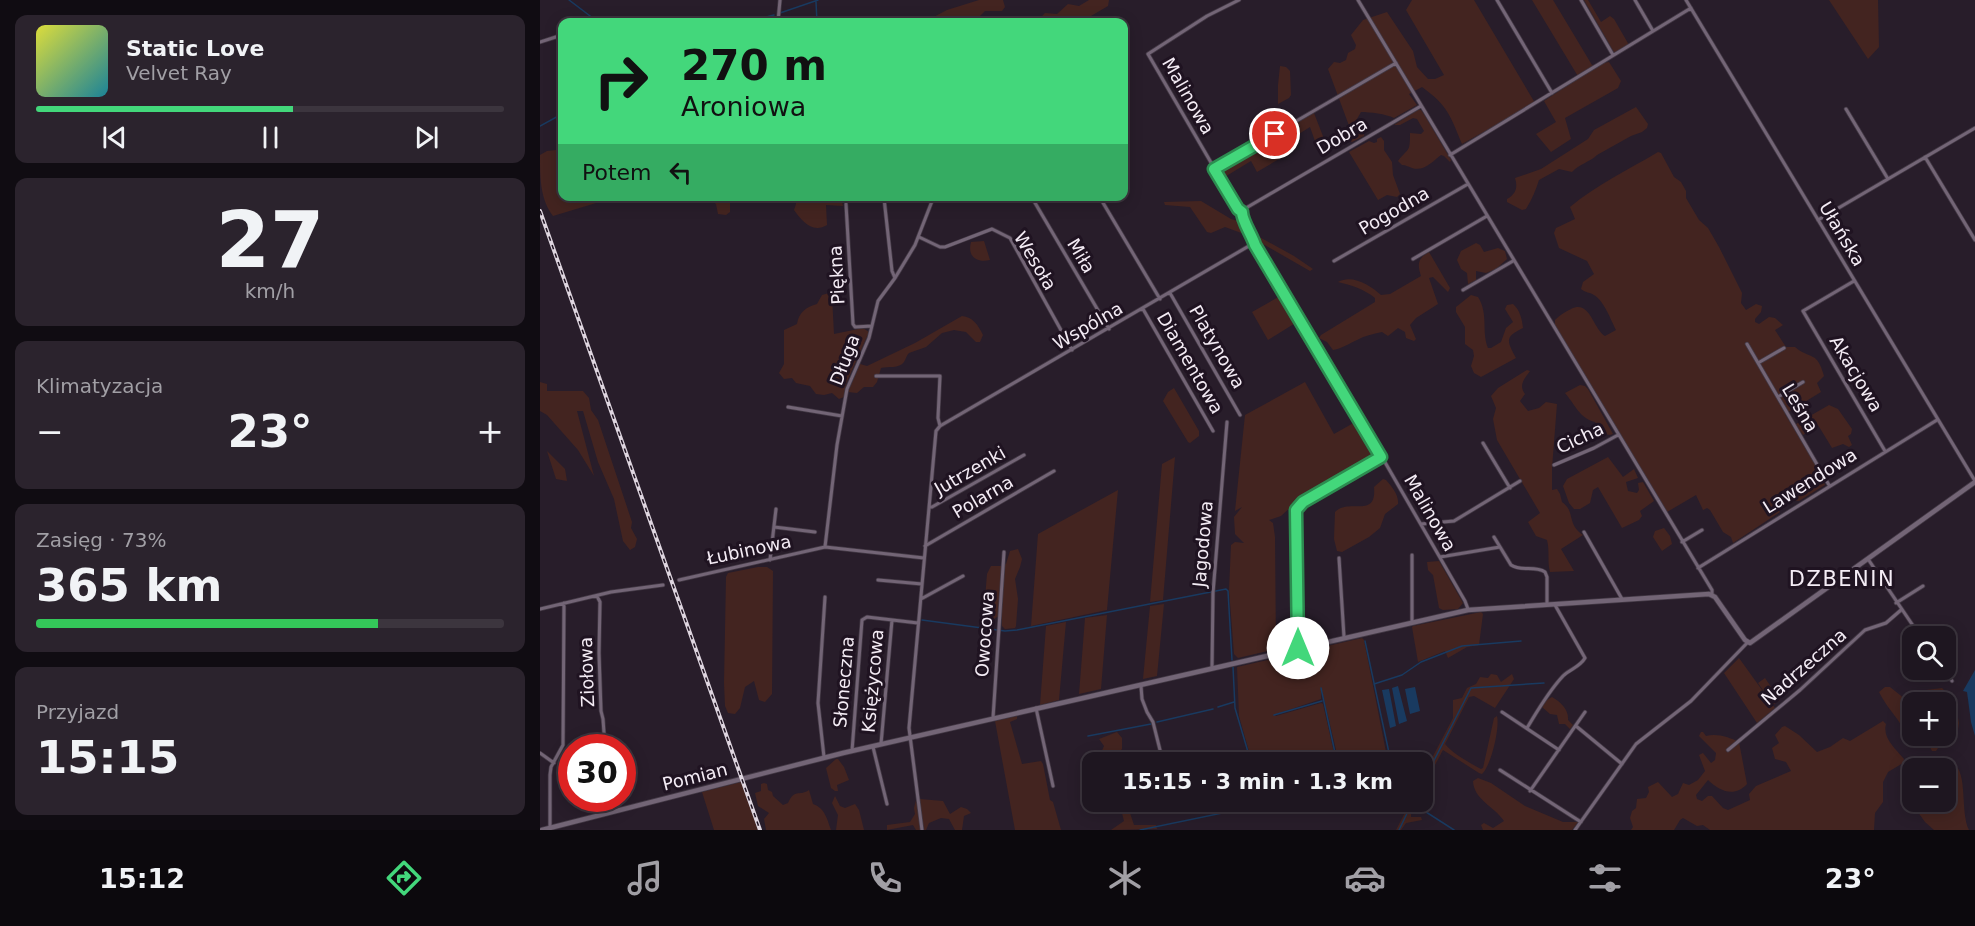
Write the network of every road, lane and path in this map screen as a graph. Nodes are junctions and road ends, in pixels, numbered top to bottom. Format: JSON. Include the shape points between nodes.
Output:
{"nodes":[{"id":1,"x":780,"y":0,"type":"edge"},
{"id":2,"x":1239,"y":0,"type":"edge"},
{"id":3,"x":1358,"y":0,"type":"edge"},
{"id":4,"x":1497,"y":0,"type":"edge"},
{"id":5,"x":1581,"y":0,"type":"edge"},
{"id":6,"x":1635,"y":0,"type":"edge"},
{"id":7,"x":1686,"y":0,"type":"edge"},
{"id":8,"x":1691,"y":8,"type":"junction"},
{"id":9,"x":778,"y":18,"type":"edge"},
{"id":10,"x":1653,"y":31,"type":"junction"},
{"id":11,"x":558,"y":36,"type":"edge"},
{"id":12,"x":540,"y":42,"type":"edge"},
{"id":13,"x":1613,"y":55,"type":"junction"},
{"id":14,"x":1396,"y":63,"type":"junction"},
{"id":15,"x":1552,"y":93,"type":"junction"},
{"id":16,"x":1421,"y":106,"type":"junction"},
{"id":17,"x":1846,"y":109,"type":"dead end"},
{"id":18,"x":1975,"y":128,"type":"edge"},
{"id":19,"x":1450,"y":155,"type":"junction"},
{"id":20,"x":1925,"y":157,"type":"junction"},
{"id":21,"x":1214,"y":169,"type":"junction"},
{"id":22,"x":1888,"y":179,"type":"junction"},
{"id":23,"x":1468,"y":184,"type":"junction"},
{"id":24,"x":884,"y":201,"type":"edge"},
{"id":25,"x":932,"y":201,"type":"edge"},
{"id":26,"x":1033,"y":201,"type":"edge"},
{"id":27,"x":1102,"y":201,"type":"edge"},
{"id":28,"x":846,"y":204,"type":"dead end"},
{"id":29,"x":1242,"y":212,"type":"junction"},
{"id":30,"x":1487,"y":216,"type":"junction"},
{"id":31,"x":1818,"y":220,"type":"junction"},
{"id":32,"x":919,"y":237,"type":"junction"},
{"id":33,"x":1975,"y":240,"type":"edge"},
{"id":34,"x":1254,"y":243,"type":"junction"},
{"id":35,"x":1413,"y":259,"type":"dead end"},
{"id":36,"x":1334,"y":261,"type":"dead end"},
{"id":37,"x":1514,"y":261,"type":"junction"},
{"id":38,"x":895,"y":278,"type":"junction"},
{"id":39,"x":1854,"y":280,"type":"junction"},
{"id":40,"x":1463,"y":290,"type":"dead end"},
{"id":41,"x":1170,"y":293,"type":"junction"},
{"id":42,"x":1160,"y":299,"type":"junction"},
{"id":43,"x":1143,"y":309,"type":"junction"},
{"id":44,"x":872,"y":326,"type":"junction"},
{"id":45,"x":1109,"y":329,"type":"junction"},
{"id":46,"x":1747,"y":345,"type":"dead end"},
{"id":47,"x":1784,"y":348,"type":"dead end"},
{"id":48,"x":1072,"y":350,"type":"junction"},
{"id":49,"x":1758,"y":363,"type":"junction"},
{"id":50,"x":876,"y":376,"type":"dead end"},
{"id":51,"x":1803,"y":382,"type":"dead end"},
{"id":52,"x":1778,"y":397,"type":"junction"},
{"id":53,"x":788,"y":407,"type":"dead end"},
{"id":54,"x":1240,"y":415,"type":"dead end"},
{"id":55,"x":842,"y":416,"type":"junction"},
{"id":56,"x":1937,"y":420,"type":"junction"},
{"id":57,"x":1227,"y":422,"type":"dead end"},
{"id":58,"x":940,"y":426,"type":"junction"},
{"id":59,"x":1213,"y":431,"type":"dead end"},
{"id":60,"x":1618,"y":435,"type":"junction"},
{"id":61,"x":1484,"y":443,"type":"dead end"},
{"id":62,"x":1885,"y":451,"type":"junction"},
{"id":63,"x":1024,"y":455,"type":"dead end"},
{"id":64,"x":1381,"y":457,"type":"junction"},
{"id":65,"x":1554,"y":465,"type":"dead end"},
{"id":66,"x":1054,"y":471,"type":"dead end"},
{"id":67,"x":1520,"y":482,"type":"dead end"},
{"id":68,"x":1975,"y":482,"type":"edge"},
{"id":69,"x":1828,"y":485,"type":"junction"},
{"id":70,"x":1510,"y":488,"type":"junction"},
{"id":71,"x":929,"y":507,"type":"junction"},
{"id":72,"x":776,"y":509,"type":"dead end"},
{"id":73,"x":1421,"y":524,"type":"junction"},
{"id":74,"x":774,"y":527,"type":"junction"},
{"id":75,"x":1702,"y":530,"type":"dead end"},
{"id":76,"x":815,"y":532,"type":"dead end"},
{"id":77,"x":1584,"y":532,"type":"dead end"},
{"id":78,"x":1494,"y":537,"type":"dead end"},
{"id":79,"x":1682,"y":542,"type":"junction"},
{"id":80,"x":925,"y":546,"type":"junction"},
{"id":81,"x":825,"y":547,"type":"junction"},
{"id":82,"x":1500,"y":547,"type":"junction"},
{"id":83,"x":1004,"y":552,"type":"dead end"},
{"id":84,"x":1412,"y":555,"type":"dead end"},
{"id":85,"x":1440,"y":557,"type":"junction"},
{"id":86,"x":924,"y":558,"type":"junction"},
{"id":87,"x":1339,"y":558,"type":"dead end"},
{"id":88,"x":1868,"y":559,"type":"junction"},
{"id":89,"x":770,"y":560,"type":"junction"},
{"id":90,"x":1698,"y":568,"type":"junction"},
{"id":91,"x":963,"y":576,"type":"dead end"},
{"id":92,"x":679,"y":580,"type":"dead end"},
{"id":93,"x":878,"y":580,"type":"dead end"},
{"id":94,"x":922,"y":584,"type":"junction"},
{"id":95,"x":663,"y":585,"type":"dead end"},
{"id":96,"x":1923,"y":586,"type":"dead end"},
{"id":97,"x":1712,"y":594,"type":"junction"},
{"id":98,"x":597,"y":596,"type":"junction"},
{"id":99,"x":825,"y":597,"type":"dead end"},
{"id":100,"x":921,"y":599,"type":"junction"},
{"id":101,"x":1622,"y":599,"type":"junction"},
{"id":102,"x":564,"y":603,"type":"junction"},
{"id":103,"x":1896,"y":603,"type":"junction"},
{"id":104,"x":1547,"y":604,"type":"junction"},
{"id":105,"x":1554,"y":604,"type":"junction"},
{"id":106,"x":540,"y":609,"type":"edge"},
{"id":107,"x":1468,"y":610,"type":"junction"},
{"id":108,"x":1901,"y":610,"type":"junction"},
{"id":109,"x":892,"y":620,"type":"junction"},
{"id":110,"x":1412,"y":622,"type":"junction"},
{"id":111,"x":918,"y":623,"type":"junction"},
{"id":112,"x":1913,"y":626,"type":"edge"},
{"id":113,"x":1344,"y":637,"type":"junction"},
{"id":114,"x":1748,"y":642,"type":"junction"},
{"id":115,"x":1298,"y":648,"type":"junction"},
{"id":116,"x":1212,"y":667,"type":"junction"},
{"id":117,"x":1140,"y":684,"type":"junction"},
{"id":118,"x":1036,"y":708,"type":"junction"},
{"id":119,"x":1502,"y":712,"type":"dead end"},
{"id":120,"x":1585,"y":712,"type":"dead end"},
{"id":121,"x":993,"y":718,"type":"junction"},
{"id":122,"x":1576,"y":726,"type":"junction"},
{"id":123,"x":1527,"y":728,"type":"junction"},
{"id":124,"x":604,"y":734,"type":"edge"},
{"id":125,"x":909,"y":738,"type":"junction"},
{"id":126,"x":881,"y":744,"type":"junction"},
{"id":127,"x":873,"y":746,"type":"junction"},
{"id":128,"x":1559,"y":750,"type":"junction"},
{"id":129,"x":1728,"y":750,"type":"dead end"},
{"id":130,"x":852,"y":751,"type":"junction"},
{"id":131,"x":1161,"y":752,"type":"edge"},
{"id":132,"x":540,"y":753,"type":"edge"},
{"id":133,"x":822,"y":758,"type":"junction"},
{"id":134,"x":554,"y":763,"type":"junction"},
{"id":135,"x":1622,"y":764,"type":"junction"},
{"id":136,"x":1500,"y":770,"type":"dead end"},
{"id":137,"x":1053,"y":786,"type":"dead end"},
{"id":138,"x":1530,"y":791,"type":"junction"},
{"id":139,"x":886,"y":804,"type":"dead end"},
{"id":140,"x":1581,"y":822,"type":"junction"},
{"id":141,"x":550,"y":828,"type":"junction"},
{"id":142,"x":542,"y":830,"type":"edge"},
{"id":143,"x":922,"y":830,"type":"edge"},
{"id":144,"x":1575,"y":830,"type":"edge"}],
"edges":[{"from":1,"to":9,"type":"street"},
{"from":2,"to":21,"type":"street","name":"Malinowa","via":[[1148,54]]},
{"from":3,"to":14,"type":"street"},
{"from":4,"to":15,"type":"street"},
{"from":5,"to":13,"type":"street"},
{"from":6,"to":10,"type":"street"},
{"from":7,"to":8,"type":"street","name":"Ułańska"},
{"from":8,"to":10,"type":"street"},
{"from":8,"to":31,"type":"street","name":"Ułańska"},
{"from":10,"to":13,"type":"street"},
{"from":11,"to":12,"type":"street"},
{"from":13,"to":15,"type":"street"},
{"from":14,"to":16,"type":"street"},
{"from":14,"to":21,"type":"street"},
{"from":15,"to":19,"type":"street"},
{"from":16,"to":19,"type":"street"},
{"from":16,"to":29,"type":"street","name":"Dobra"},
{"from":17,"to":22,"type":"street"},
{"from":18,"to":20,"type":"street"},
{"from":19,"to":23,"type":"street"},
{"from":20,"to":22,"type":"street"},
{"from":20,"to":33,"type":"street"},
{"from":21,"to":29,"type":"street","name":"Malinowa"},
{"from":22,"to":31,"type":"street"},
{"from":23,"to":30,"type":"street"},
{"from":23,"to":36,"type":"street","name":"Pogodna"},
{"from":24,"to":38,"type":"street"},
{"from":25,"to":32,"type":"street","name":"Długa"},
{"from":26,"to":45,"type":"street","name":"Miła"},
{"from":27,"to":42,"type":"street"},
{"from":28,"to":44,"type":"street","name":"Piękna","via":[[853,324]]},
{"from":29,"to":34,"type":"street","name":"Malinowa"},
{"from":30,"to":35,"type":"street"},
{"from":30,"to":37,"type":"street"},
{"from":31,"to":39,"type":"street","name":"Ułańska"},
{"from":32,"to":38,"type":"street","name":"Długa"},
{"from":32,"to":48,"type":"street","name":"Wesoła","via":[[940,247],[992,229],[1010,238]]},
{"from":34,"to":41,"type":"street","name":"Wspólna"},
{"from":34,"to":64,"type":"street","name":"Malinowa"},
{"from":37,"to":40,"type":"street"},
{"from":37,"to":60,"type":"street"},
{"from":38,"to":44,"type":"street","name":"Długa","via":[[878,301]]},
{"from":39,"to":56,"type":"street","name":"Ułańska"},
{"from":39,"to":62,"type":"street","name":"Akacjowa","via":[[1803,311]]},
{"from":41,"to":42,"type":"street","name":"Wspólna"},
{"from":41,"to":54,"type":"street","name":"Platynowa"},
{"from":42,"to":43,"type":"street","name":"Wspólna"},
{"from":43,"to":45,"type":"street","name":"Wspólna"},
{"from":43,"to":59,"type":"street","name":"Diamentowa"},
{"from":44,"to":55,"type":"street","name":"Długa","via":[[847,389]]},
{"from":45,"to":48,"type":"street","name":"Wspólna"},
{"from":46,"to":49,"type":"street","name":"Leśna"},
{"from":47,"to":49,"type":"street"},
{"from":48,"to":58,"type":"street","name":"Wspólna"},
{"from":49,"to":52,"type":"street","name":"Leśna"},
{"from":50,"to":58,"type":"street","via":[[940,376]]},
{"from":51,"to":52,"type":"street"},
{"from":52,"to":69,"type":"street","name":"Leśna"},
{"from":53,"to":55,"type":"street"},
{"from":55,"to":81,"type":"street","name":"Długa"},
{"from":56,"to":62,"type":"street","name":"Lawendowa"},
{"from":56,"to":68,"type":"street","name":"Ułańska"},
{"from":57,"to":116,"type":"street","name":"Jagodowa","via":[[1213,593]]},
{"from":58,"to":71,"type":"street","via":[[934,435]]},
{"from":60,"to":65,"type":"street","name":"Cicha"},
{"from":60,"to":79,"type":"street"},
{"from":61,"to":70,"type":"street"},
{"from":62,"to":69,"type":"street","name":"Lawendowa"},
{"from":63,"to":71,"type":"street","name":"Jutrzenki"},
{"from":64,"to":73,"type":"street","name":"Malinowa"},
{"from":64,"to":115,"type":"street","via":[[1303,502],[1296,510]]},
{"from":66,"to":80,"type":"street","name":"Polarna"},
{"from":67,"to":70,"type":"street"},
{"from":68,"to":88,"type":"street"},
{"from":69,"to":90,"type":"street","name":"Lawendowa"},
{"from":70,"to":73,"type":"street","via":[[1454,521]]},
{"from":71,"to":80,"type":"street"},
{"from":72,"to":74,"type":"street"},
{"from":73,"to":85,"type":"street","name":"Malinowa"},
{"from":74,"to":76,"type":"street"},
{"from":74,"to":89,"type":"street"},
{"from":75,"to":79,"type":"street"},
{"from":77,"to":101,"type":"street"},
{"from":78,"to":82,"type":"street"},
{"from":79,"to":90,"type":"street"},
{"from":80,"to":86,"type":"street"},
{"from":81,"to":86,"type":"street","name":"Łubinowa"},
{"from":81,"to":89,"type":"street","name":"Łubinowa"},
{"from":82,"to":85,"type":"street"},
{"from":82,"to":104,"type":"street","via":[[1511,565],[1545,572]]},
{"from":83,"to":121,"type":"street","name":"Owocowa"},
{"from":84,"to":110,"type":"street"},
{"from":85,"to":107,"type":"street","name":"Malinowa"},
{"from":86,"to":94,"type":"street"},
{"from":87,"to":113,"type":"street"},
{"from":88,"to":103,"type":"street"},
{"from":88,"to":114,"type":"street"},
{"from":89,"to":92,"type":"street","name":"Łubinowa"},
{"from":90,"to":97,"type":"street"},
{"from":91,"to":100,"type":"street"},
{"from":93,"to":94,"type":"street"},
{"from":94,"to":100,"type":"street"},
{"from":95,"to":98,"type":"street"},
{"from":96,"to":103,"type":"street"},
{"from":97,"to":101,"type":"street","name":"Pomian"},
{"from":97,"to":114,"type":"street"},
{"from":98,"to":102,"type":"street"},
{"from":98,"to":124,"type":"street","name":"Ziołowa"},
{"from":99,"to":133,"type":"street","via":[[818,703]]},
{"from":100,"to":111,"type":"street"},
{"from":101,"to":105,"type":"street","name":"Pomian"},
{"from":102,"to":106,"type":"street"},
{"from":102,"to":134,"type":"street","via":[[563,745]]},
{"from":103,"to":108,"type":"street"},
{"from":104,"to":105,"type":"street","name":"Pomian"},
{"from":104,"to":107,"type":"street","name":"Pomian"},
{"from":105,"to":123,"type":"street","via":[[1585,658],[1561,678]]},
{"from":107,"to":110,"type":"street","name":"Pomian"},
{"from":108,"to":112,"type":"street"},
{"from":108,"to":129,"type":"street","name":"Nadrzeczna","via":[[1886,623],[1865,630]]},
{"from":109,"to":111,"type":"street"},
{"from":109,"to":126,"type":"street","name":"Księżycowa"},
{"from":109,"to":130,"type":"street","name":"Słoneczna","via":[[862,620]]},
{"from":110,"to":113,"type":"street","name":"Pomian"},
{"from":111,"to":125,"type":"street"},
{"from":113,"to":115,"type":"street","name":"Pomian"},
{"from":114,"to":135,"type":"street","via":[[1691,701],[1639,741]]},
{"from":115,"to":116,"type":"street","name":"Pomian"},
{"from":116,"to":117,"type":"street","name":"Pomian"},
{"from":117,"to":118,"type":"street","name":"Pomian"},
{"from":117,"to":131,"type":"street"},
{"from":118,"to":121,"type":"street","name":"Pomian"},
{"from":118,"to":137,"type":"street"},
{"from":119,"to":123,"type":"street"},
{"from":120,"to":122,"type":"street"},
{"from":121,"to":125,"type":"street","name":"Pomian"},
{"from":122,"to":128,"type":"street"},
{"from":122,"to":135,"type":"street"},
{"from":123,"to":128,"type":"street"},
{"from":125,"to":126,"type":"street","name":"Pomian"},
{"from":125,"to":143,"type":"street"},
{"from":126,"to":127,"type":"street","name":"Pomian"},
{"from":127,"to":130,"type":"street","name":"Pomian"},
{"from":127,"to":139,"type":"street"},
{"from":128,"to":138,"type":"street"},
{"from":130,"to":133,"type":"street","name":"Pomian"},
{"from":132,"to":134,"type":"street"},
{"from":133,"to":141,"type":"street","name":"Pomian"},
{"from":134,"to":141,"type":"street","via":[[549,786]]},
{"from":135,"to":140,"type":"street"},
{"from":136,"to":138,"type":"street"},
{"from":138,"to":140,"type":"street"},
{"from":140,"to":144,"type":"street"},
{"from":141,"to":142,"type":"street","name":"Pomian"}]}
